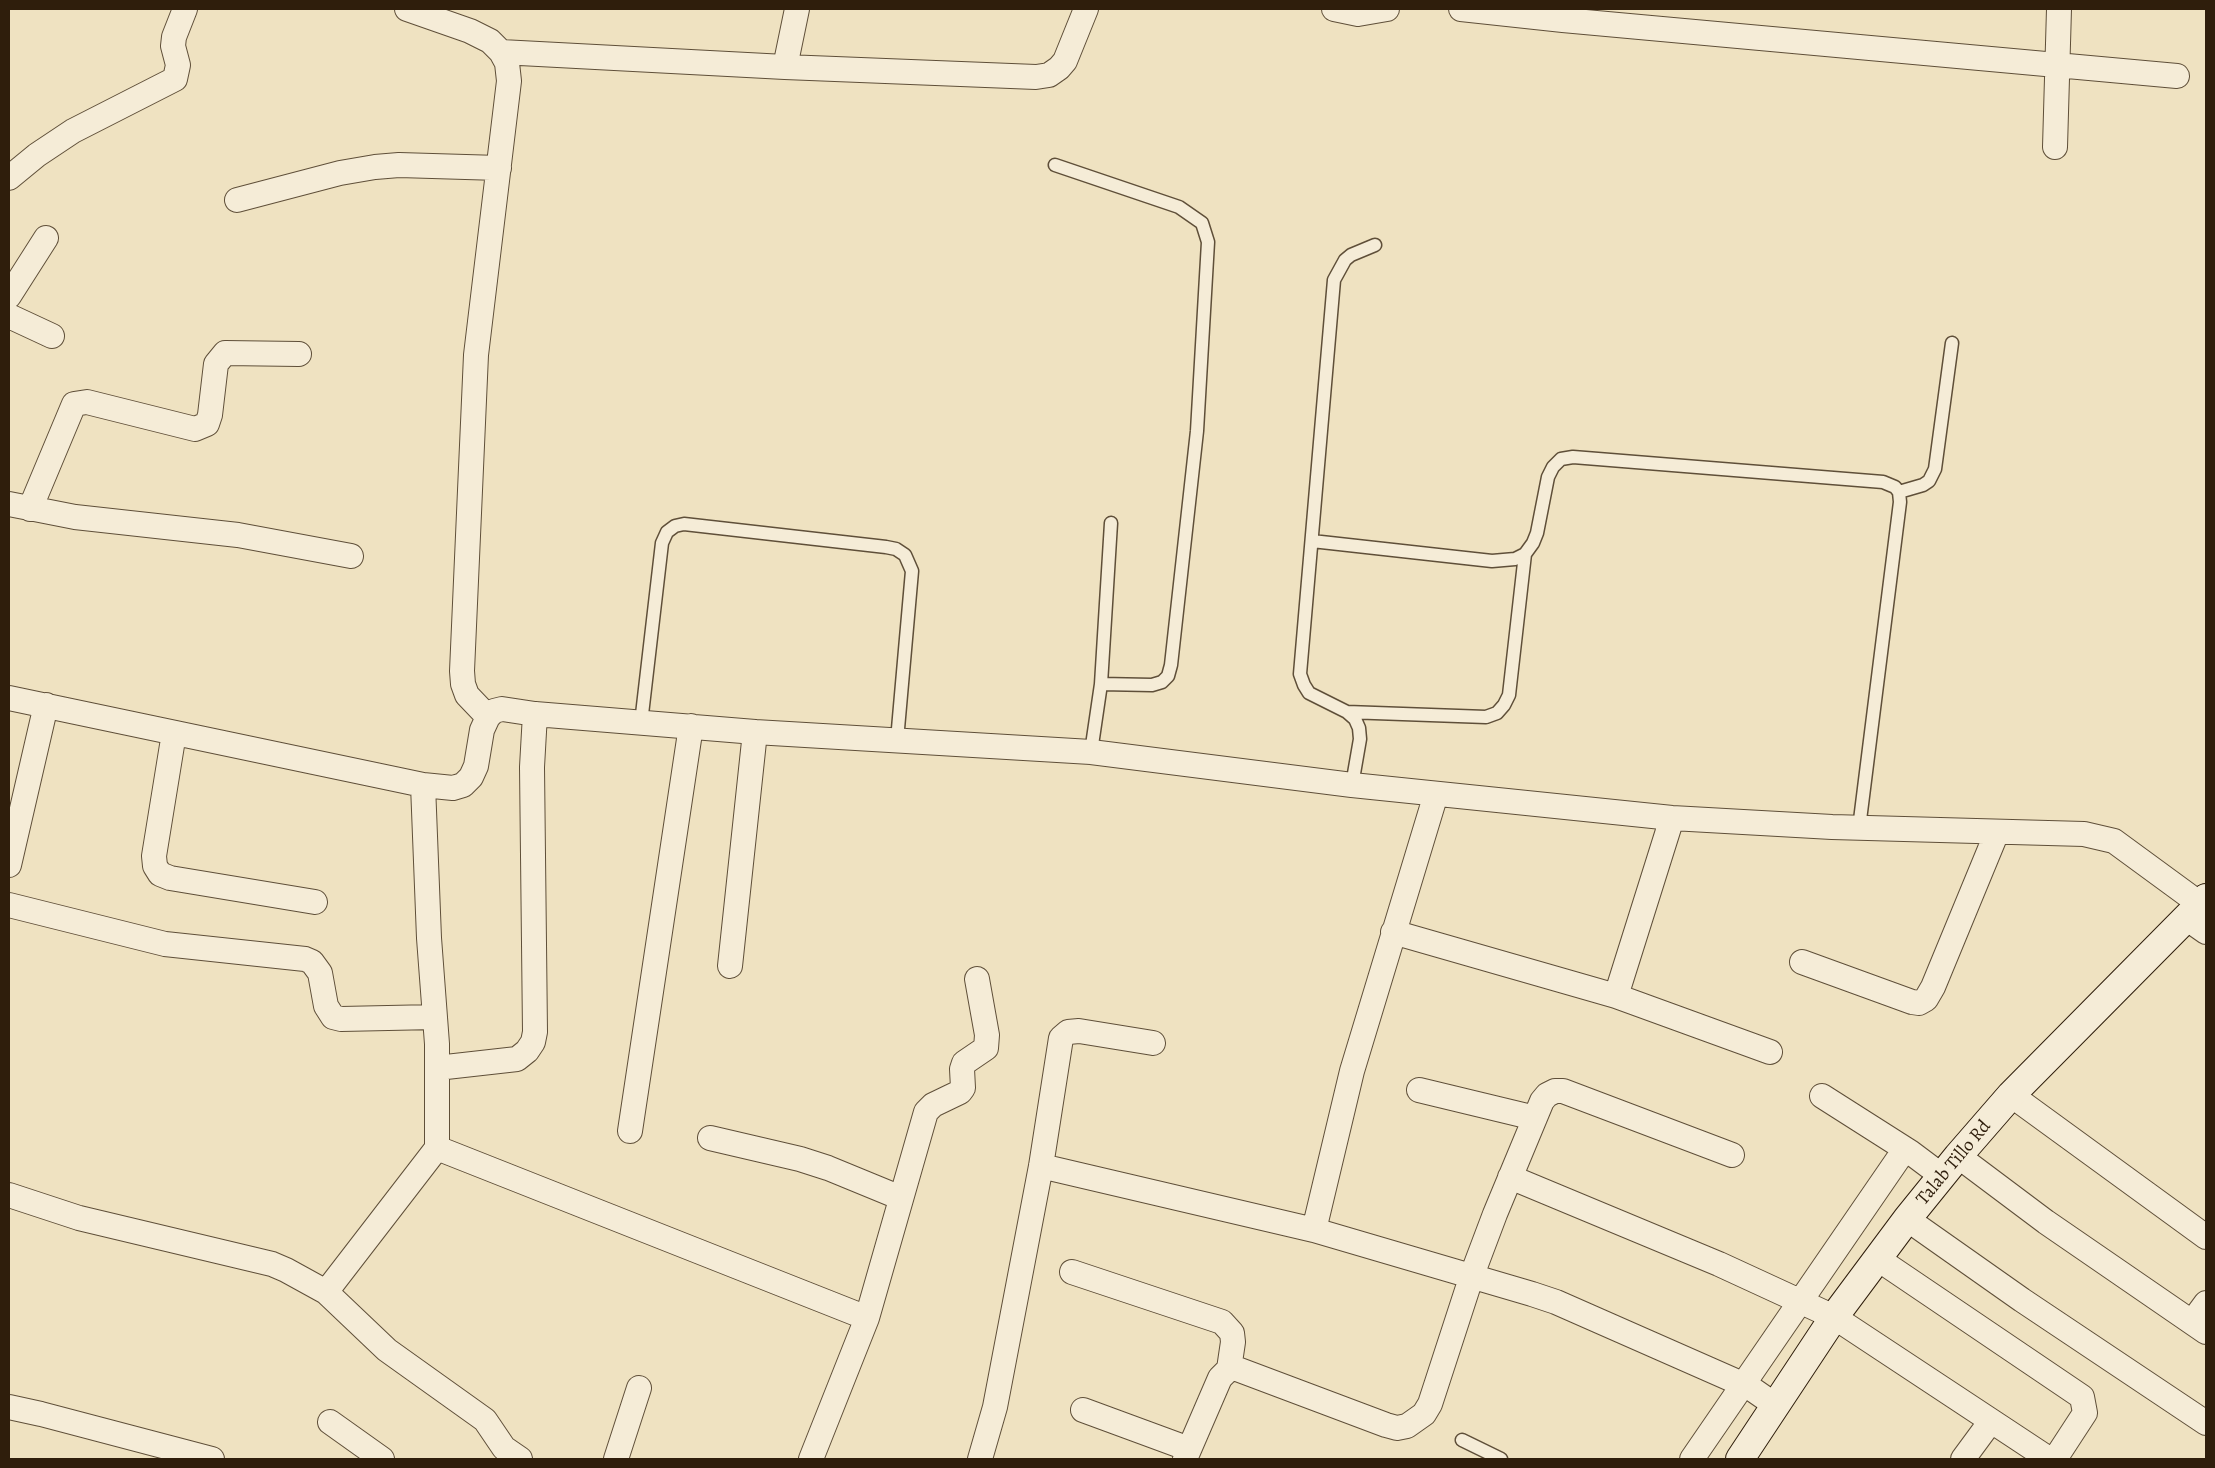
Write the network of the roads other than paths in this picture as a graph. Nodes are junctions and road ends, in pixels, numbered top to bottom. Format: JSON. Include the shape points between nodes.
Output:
{"nodes":[{"id":1,"x":185,"y":9,"type":"edge"},
{"id":2,"x":407,"y":9,"type":"edge"},
{"id":3,"x":797,"y":9,"type":"edge"},
{"id":4,"x":1086,"y":9,"type":"edge"},
{"id":5,"x":1334,"y":9,"type":"edge"},
{"id":6,"x":1387,"y":9,"type":"edge"},
{"id":7,"x":1461,"y":9,"type":"edge"},
{"id":8,"x":2059,"y":9,"type":"edge"},
{"id":9,"x":1487,"y":10,"type":"edge"},
{"id":10,"x":1563,"y":15,"type":"edge"},
{"id":11,"x":1683,"y":19,"type":"edge"},
{"id":12,"x":501,"y":52,"type":"junction"},
{"id":13,"x":2058,"y":64,"type":"junction"},
{"id":14,"x":785,"y":67,"type":"junction"},
{"id":15,"x":2178,"y":76,"type":"dead end"},
{"id":16,"x":2055,"y":147,"type":"dead end"},
{"id":17,"x":1055,"y":165,"type":"dead end"},
{"id":18,"x":498,"y":168,"type":"junction"},
{"id":19,"x":9,"y":178,"type":"edge"},
{"id":20,"x":237,"y":200,"type":"dead end"},
{"id":21,"x":46,"y":238,"type":"dead end"},
{"id":22,"x":1375,"y":245,"type":"dead end"},
{"id":23,"x":9,"y":296,"type":"edge"},
{"id":24,"x":9,"y":316,"type":"edge"},
{"id":25,"x":52,"y":336,"type":"dead end"},
{"id":26,"x":1952,"y":343,"type":"dead end"},
{"id":27,"x":299,"y":354,"type":"dead end"},
{"id":28,"x":1899,"y":492,"type":"junction"},
{"id":29,"x":19,"y":506,"type":"edge"},
{"id":30,"x":1111,"y":523,"type":"dead end"},
{"id":31,"x":1312,"y":541,"type":"junction"},
{"id":32,"x":1525,"y":554,"type":"junction"},
{"id":33,"x":351,"y":556,"type":"dead end"},
{"id":34,"x":1101,"y":684,"type":"junction"},
{"id":35,"x":9,"y":698,"type":"edge"},
{"id":36,"x":46,"y":705,"type":"junction"},
{"id":37,"x":1347,"y":712,"type":"junction"},
{"id":38,"x":535,"y":714,"type":"junction"},
{"id":39,"x":488,"y":717,"type":"junction"},
{"id":40,"x":641,"y":723,"type":"junction"},
{"id":41,"x":690,"y":726,"type":"junction"},
{"id":42,"x":755,"y":732,"type":"junction"},
{"id":43,"x":174,"y":733,"type":"junction"},
{"id":44,"x":897,"y":740,"type":"junction"},
{"id":45,"x":1091,"y":752,"type":"junction"},
{"id":46,"x":423,"y":785,"type":"junction"},
{"id":47,"x":1352,"y":785,"type":"junction"},
{"id":48,"x":1436,"y":794,"type":"junction"},
{"id":49,"x":1672,"y":818,"type":"junction"},
{"id":50,"x":1859,"y":828,"type":"junction"},
{"id":51,"x":1997,"y":832,"type":"junction"},
{"id":52,"x":9,"y":865,"type":"edge"},
{"id":53,"x":315,"y":902,"type":"dead end"},
{"id":54,"x":9,"y":905,"type":"edge"},
{"id":55,"x":2200,"y":913,"type":"edge"},
{"id":56,"x":1393,"y":932,"type":"junction"},
{"id":57,"x":1802,"y":962,"type":"dead end"},
{"id":58,"x":730,"y":966,"type":"dead end"},
{"id":59,"x":977,"y":979,"type":"dead end"},
{"id":60,"x":1616,"y":996,"type":"junction"},
{"id":61,"x":435,"y":1017,"type":"junction"},
{"id":62,"x":1153,"y":1043,"type":"dead end"},
{"id":63,"x":1770,"y":1052,"type":"dead end"},
{"id":64,"x":437,"y":1068,"type":"junction"},
{"id":65,"x":1419,"y":1090,"type":"dead end"},
{"id":66,"x":2011,"y":1095,"type":"junction"},
{"id":67,"x":1822,"y":1096,"type":"dead end"},
{"id":68,"x":1535,"y":1118,"type":"junction"},
{"id":69,"x":630,"y":1131,"type":"dead end"},
{"id":70,"x":710,"y":1138,"type":"dead end"},
{"id":71,"x":437,"y":1148,"type":"junction"},
{"id":72,"x":1732,"y":1155,"type":"dead end"},
{"id":73,"x":1928,"y":1159,"type":"junction"},
{"id":74,"x":1041,"y":1166,"type":"junction"},
{"id":75,"x":1510,"y":1177,"type":"junction"},
{"id":76,"x":9,"y":1195,"type":"edge"},
{"id":77,"x":901,"y":1198,"type":"junction"},
{"id":78,"x":1907,"y":1219,"type":"junction"},
{"id":79,"x":1314,"y":1230,"type":"junction"},
{"id":80,"x":2206,"y":1237,"type":"edge"},
{"id":81,"x":1878,"y":1258,"type":"junction"},
{"id":82,"x":1072,"y":1272,"type":"dead end"},
{"id":83,"x":1472,"y":1275,"type":"junction"},
{"id":84,"x":326,"y":1292,"type":"junction"},
{"id":85,"x":2206,"y":1303,"type":"edge"},
{"id":86,"x":1816,"y":1308,"type":"junction"},
{"id":87,"x":867,"y":1318,"type":"junction"},
{"id":88,"x":2199,"y":1327,"type":"edge"},
{"id":89,"x":1229,"y":1369,"type":"junction"},
{"id":90,"x":639,"y":1388,"type":"dead end"},
{"id":91,"x":1757,"y":1392,"type":"junction"},
{"id":92,"x":9,"y":1407,"type":"edge"},
{"id":93,"x":1082,"y":1410,"type":"dead end"},
{"id":94,"x":2205,"y":1420,"type":"edge"},
{"id":95,"x":1991,"y":1421,"type":"junction"},
{"id":96,"x":330,"y":1422,"type":"dead end"},
{"id":97,"x":1462,"y":1440,"type":"dead end"},
{"id":98,"x":1187,"y":1454,"type":"edge"},
{"id":99,"x":506,"y":1455,"type":"edge"},
{"id":100,"x":212,"y":1459,"type":"edge"},
{"id":101,"x":382,"y":1459,"type":"edge"},
{"id":102,"x":616,"y":1459,"type":"edge"},
{"id":103,"x":811,"y":1459,"type":"edge"},
{"id":104,"x":980,"y":1459,"type":"edge"},
{"id":105,"x":1501,"y":1459,"type":"edge"},
{"id":106,"x":1692,"y":1459,"type":"edge"},
{"id":107,"x":1740,"y":1459,"type":"edge"},
{"id":108,"x":1964,"y":1459,"type":"edge"},
{"id":109,"x":2049,"y":1459,"type":"edge"},
{"id":110,"x":2055,"y":1459,"type":"edge"}],
"edges":[{"from":1,"to":19,"type":"street","via":[[174,36],[178,65],[175,79],[73,131]]},
{"from":2,"to":12,"type":"street","via":[[470,31],[490,41]]},
{"from":3,"to":14,"type":"street"},
{"from":4,"to":14,"type":"street","via":[[1065,61],[1049,75]]},
{"from":5,"to":6,"type":"street","via":[[1358,14]]},
{"from":7,"to":9,"type":"street"},
{"from":8,"to":13,"type":"street"},
{"from":9,"to":10,"type":"street"},
{"from":10,"to":11,"type":"street"},
{"from":11,"to":13,"type":"street"},
{"from":12,"to":14,"type":"street"},
{"from":12,"to":18,"type":"street","via":[[507,63],[509,81]]},
{"from":13,"to":15,"type":"street"},
{"from":13,"to":16,"type":"street"},
{"from":17,"to":34,"type":"lane","via":[[1179,207],[1202,223],[1208,242],[1197,431],[1171,665],[1168,676],[1152,685]]},
{"from":18,"to":20,"type":"street","via":[[375,167]]},
{"from":18,"to":39,"type":"street","via":[[476,355],[462,671],[468,695]]},
{"from":21,"to":23,"type":"street"},
{"from":22,"to":31,"type":"lane","via":[[1345,260],[1334,280]]},
{"from":24,"to":25,"type":"street"},
{"from":26,"to":28,"type":"lane","via":[[1935,469],[1924,485]]},
{"from":27,"to":29,"type":"street","via":[[225,353],[216,364],[210,415],[202,428],[195,429],[88,402],[74,404]]},
{"from":28,"to":32,"type":"lane","via":[[1895,486],[1883,482],[1573,457],[1561,459],[1548,477],[1537,533]]},
{"from":28,"to":50,"type":"lane"},
{"from":29,"to":33,"type":"street","via":[[75,517],[221,532]]},
{"from":30,"to":34,"type":"lane"},
{"from":31,"to":32,"type":"lane","via":[[1492,561],[1515,559]]},
{"from":31,"to":37,"type":"lane","via":[[1300,674],[1309,693]]},
{"from":32,"to":37,"type":"lane","via":[[1509,695],[1497,713],[1486,717]]},
{"from":34,"to":45,"type":"lane"},
{"from":35,"to":36,"type":"street"},
{"from":36,"to":43,"type":"street"},
{"from":36,"to":52,"type":"street"},
{"from":37,"to":47,"type":"lane","via":[[1355,719],[1360,740]]},
{"from":38,"to":39,"type":"street","via":[[502,708]]},
{"from":38,"to":40,"type":"street"},
{"from":38,"to":64,"type":"street","via":[[532,767],[535,1032],[527,1050],[516,1059]]},
{"from":39,"to":46,"type":"street","via":[[471,777],[453,788]]},
{"from":40,"to":41,"type":"street"},
{"from":40,"to":44,"type":"lane","via":[[662,543],[667,532],[684,524],[886,547],[905,555],[912,571]]},
{"from":41,"to":42,"type":"street"},
{"from":41,"to":69,"type":"street"},
{"from":42,"to":44,"type":"street"},
{"from":42,"to":58,"type":"street"},
{"from":43,"to":46,"type":"street"},
{"from":43,"to":53,"type":"street","via":[[154,856],[160,874]]},
{"from":44,"to":45,"type":"street"},
{"from":45,"to":47,"type":"street"},
{"from":46,"to":61,"type":"street"},
{"from":47,"to":48,"type":"street"},
{"from":48,"to":49,"type":"street"},
{"from":48,"to":56,"type":"street"},
{"from":49,"to":50,"type":"street"},
{"from":49,"to":60,"type":"street"},
{"from":50,"to":51,"type":"street"},
{"from":51,"to":55,"type":"street","via":[[2084,834],[2114,841]]},
{"from":51,"to":57,"type":"street","via":[[1926,999],[1912,1002]]},
{"from":54,"to":61,"type":"street","via":[[166,944],[305,959],[320,973],[326,1006],[333,1016]]},
{"from":55,"to":66,"type":"main road","name":"Talab Tillo Rd"},
{"from":56,"to":60,"type":"street"},
{"from":56,"to":79,"type":"street","via":[[1352,1071]]},
{"from":59,"to":77,"type":"street","via":[[987,1035],[986,1048],[964,1062],[960,1092],[926,1112]]},
{"from":60,"to":63,"type":"street"},
{"from":61,"to":64,"type":"street"},
{"from":62,"to":74,"type":"street","via":[[1079,1031],[1068,1032],[1061,1038]]},
{"from":64,"to":71,"type":"street"},
{"from":65,"to":68,"type":"street"},
{"from":66,"to":73,"type":"main road","name":"Talab Tillo Rd"},
{"from":66,"to":80,"type":"street"},
{"from":67,"to":73,"type":"street"},
{"from":68,"to":72,"type":"street","via":[[1548,1095],[1563,1092]]},
{"from":68,"to":75,"type":"street"},
{"from":70,"to":77,"type":"street","via":[[800,1159]]},
{"from":71,"to":84,"type":"street"},
{"from":71,"to":87,"type":"street"},
{"from":73,"to":78,"type":"main road","name":"Talab Tillo Rd"},
{"from":73,"to":86,"type":"street"},
{"from":73,"to":88,"type":"street","via":[[2046,1222]]},
{"from":74,"to":79,"type":"street"},
{"from":74,"to":104,"type":"street","via":[[996,1407]]},
{"from":75,"to":83,"type":"street"},
{"from":75,"to":86,"type":"street"},
{"from":76,"to":84,"type":"street","via":[[79,1218],[272,1264]]},
{"from":77,"to":87,"type":"street"},
{"from":78,"to":81,"type":"main road","name":"Talab Tillo Rd"},
{"from":78,"to":94,"type":"street","via":[[2022,1300]]},
{"from":79,"to":83,"type":"street"},
{"from":81,"to":86,"type":"main road","name":"Talab Tillo Rd"},
{"from":81,"to":110,"type":"street","via":[[2082,1397],[2085,1413]]},
{"from":82,"to":89,"type":"street","via":[[1222,1322],[1232,1333],[1234,1342]]},
{"from":83,"to":89,"type":"street","via":[[1430,1404],[1424,1414],[1407,1426],[1396,1428],[1386,1425],[1237,1369]]},
{"from":83,"to":91,"type":"street","via":[[1556,1302]]},
{"from":84,"to":99,"type":"street","via":[[387,1350],[485,1420]]},
{"from":85,"to":88,"type":"street"},
{"from":86,"to":91,"type":"main road","name":"Talab Tillo Rd"},
{"from":86,"to":91,"type":"street"},
{"from":86,"to":95,"type":"street"},
{"from":87,"to":103,"type":"street"},
{"from":89,"to":98,"type":"street","via":[[1220,1378]]},
{"from":90,"to":102,"type":"street"},
{"from":91,"to":106,"type":"street"},
{"from":91,"to":107,"type":"main road","name":"Talab Tillo Rd"},
{"from":92,"to":100,"type":"street"},
{"from":93,"to":98,"type":"street"},
{"from":95,"to":108,"type":"street"},
{"from":95,"to":109,"type":"street"},
{"from":96,"to":101,"type":"street"},
{"from":97,"to":105,"type":"lane"}]}
